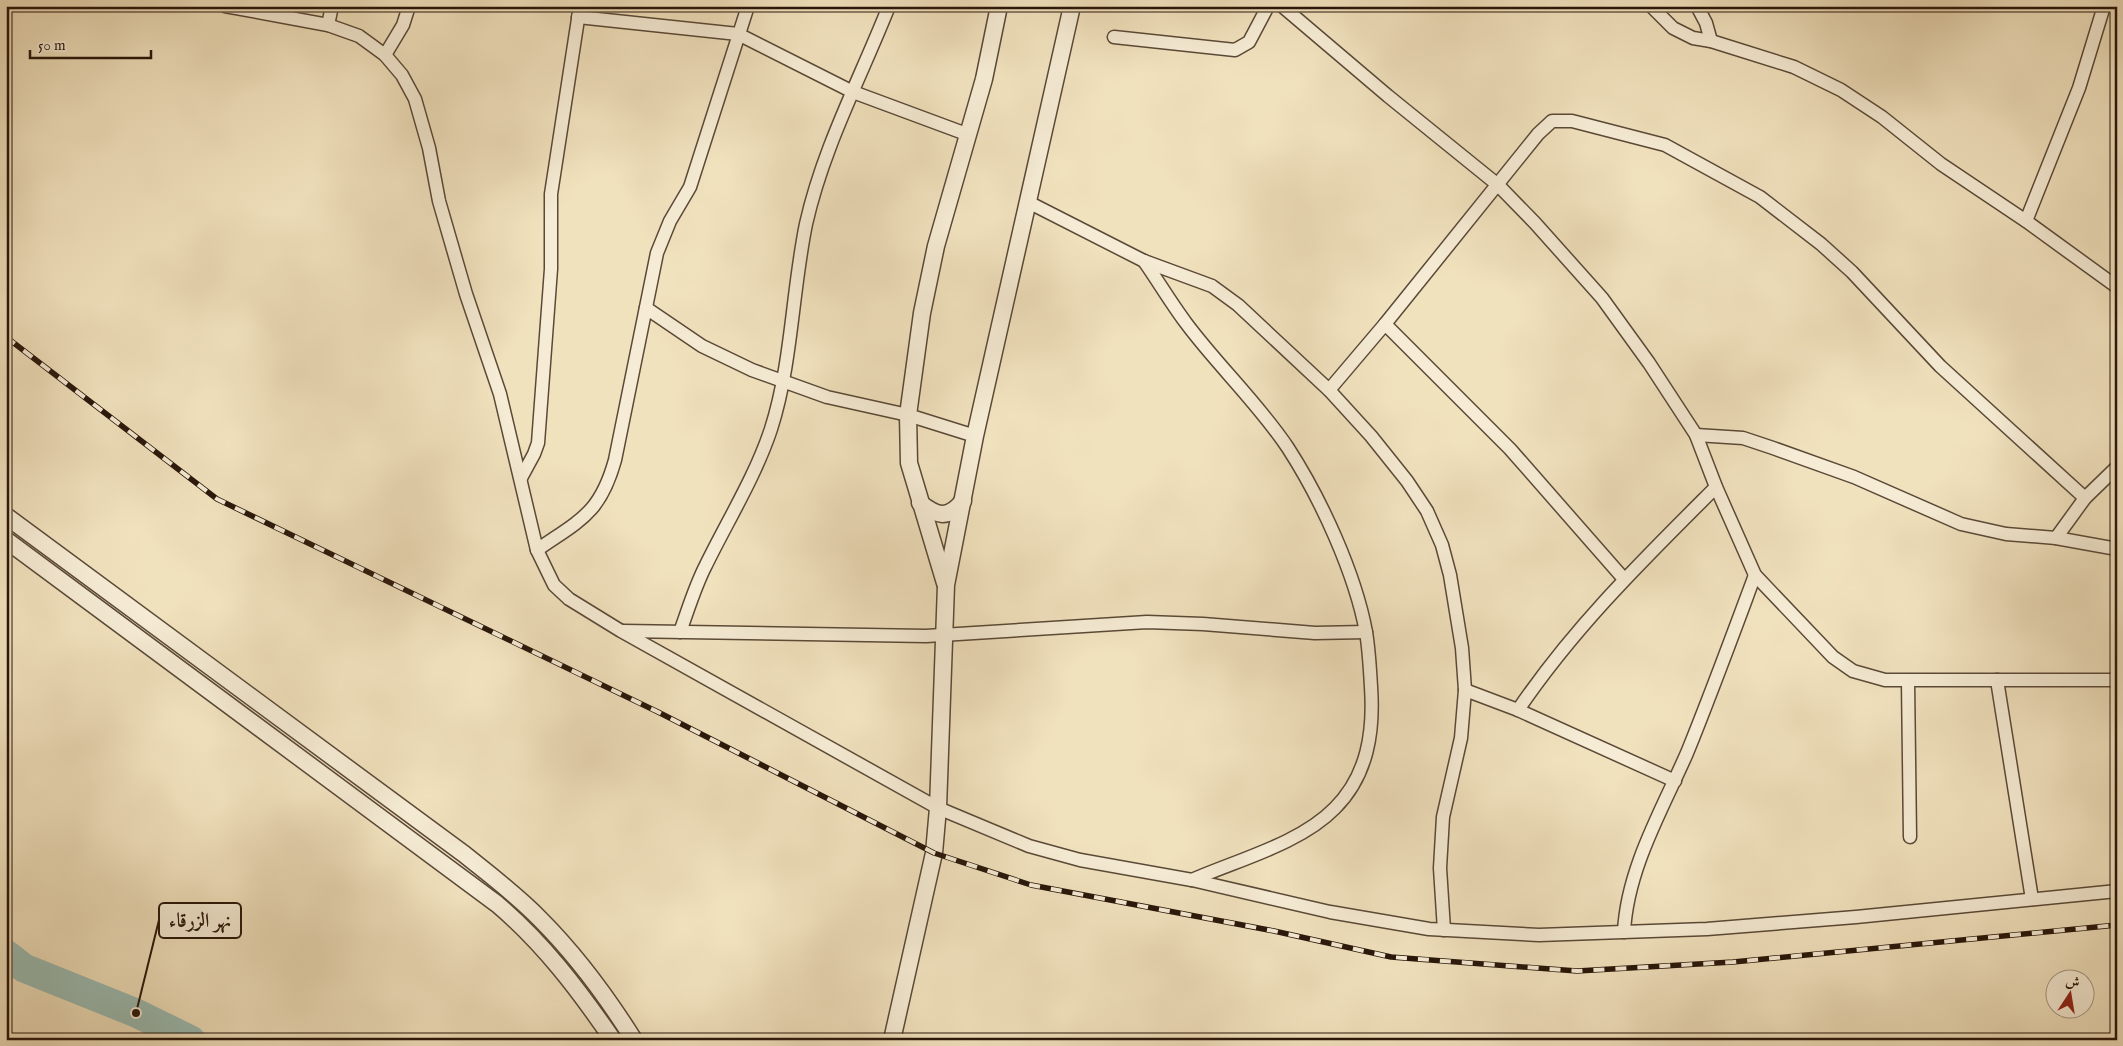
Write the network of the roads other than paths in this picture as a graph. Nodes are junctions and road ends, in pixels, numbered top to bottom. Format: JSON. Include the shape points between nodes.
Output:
{"nodes":[{"id":1,"x":225,"y":6,"type":"edge"},
{"id":2,"x":332,"y":6,"type":"edge"},
{"id":3,"x":409,"y":6,"type":"edge"},
{"id":4,"x":748,"y":6,"type":"edge"},
{"id":5,"x":889,"y":6,"type":"edge"},
{"id":6,"x":999,"y":6,"type":"edge"},
{"id":7,"x":1072,"y":6,"type":"edge"},
{"id":8,"x":1268,"y":6,"type":"edge"},
{"id":9,"x":1282,"y":6,"type":"edge"},
{"id":10,"x":1651,"y":6,"type":"edge"},
{"id":11,"x":2104,"y":6,"type":"edge"},
{"id":12,"x":1700,"y":7,"type":"edge"},
{"id":13,"x":286,"y":11,"type":"edge"},
{"id":14,"x":579,"y":12,"type":"edge"},
{"id":15,"x":328,"y":25,"type":"junction"},
{"id":16,"x":738,"y":34,"type":"junction"},
{"id":17,"x":1114,"y":38,"type":"dead end"},
{"id":18,"x":1711,"y":41,"type":"junction"},
{"id":19,"x":385,"y":55,"type":"junction"},
{"id":20,"x":853,"y":92,"type":"junction"},
{"id":21,"x":969,"y":135,"type":"junction"},
{"id":22,"x":1498,"y":185,"type":"junction"},
{"id":23,"x":1028,"y":202,"type":"junction"},
{"id":24,"x":2026,"y":221,"type":"junction"},
{"id":25,"x":1144,"y":261,"type":"junction"},
{"id":26,"x":2117,"y":287,"type":"edge"},
{"id":27,"x":646,"y":308,"type":"junction"},
{"id":28,"x":1385,"y":324,"type":"junction"},
{"id":29,"x":782,"y":382,"type":"junction"},
{"id":30,"x":1329,"y":390,"type":"junction"},
{"id":31,"x":908,"y":414,"type":"junction"},
{"id":32,"x":1696,"y":435,"type":"junction"},
{"id":33,"x":975,"y":436,"type":"junction"},
{"id":34,"x":2117,"y":467,"type":"edge"},
{"id":35,"x":521,"y":478,"type":"junction"},
{"id":36,"x":1716,"y":487,"type":"junction"},
{"id":37,"x":2085,"y":498,"type":"junction"},
{"id":38,"x":963,"y":501,"type":"junction"},
{"id":39,"x":920,"y":503,"type":"junction"},
{"id":40,"x":6,"y":516,"type":"edge"},
{"id":41,"x":2056,"y":538,"type":"junction"},
{"id":42,"x":6,"y":540,"type":"edge"},
{"id":43,"x":2117,"y":549,"type":"edge"},
{"id":44,"x":537,"y":550,"type":"junction"},
{"id":45,"x":1755,"y":575,"type":"junction"},
{"id":46,"x":1624,"y":579,"type":"junction"},
{"id":47,"x":946,"y":585,"type":"junction"},
{"id":48,"x":621,"y":631,"type":"junction"},
{"id":49,"x":680,"y":632,"type":"junction"},
{"id":50,"x":1366,"y":632,"type":"junction"},
{"id":51,"x":945,"y":635,"type":"junction"},
{"id":52,"x":1997,"y":680,"type":"junction"},
{"id":53,"x":2117,"y":680,"type":"edge"},
{"id":54,"x":1908,"y":681,"type":"junction"},
{"id":55,"x":1465,"y":690,"type":"junction"},
{"id":56,"x":1518,"y":710,"type":"junction"},
{"id":57,"x":1675,"y":781,"type":"junction"},
{"id":58,"x":938,"y":808,"type":"junction"},
{"id":59,"x":1910,"y":837,"type":"dead end"},
{"id":60,"x":464,"y":854,"type":"junction"},
{"id":61,"x":452,"y":871,"type":"junction"},
{"id":62,"x":1192,"y":880,"type":"junction"},
{"id":63,"x":2117,"y":891,"type":"edge"},
{"id":64,"x":2032,"y":899,"type":"junction"},
{"id":65,"x":1444,"y":930,"type":"junction"},
{"id":66,"x":1624,"y":932,"type":"junction"},
{"id":67,"x":613,"y":1040,"type":"edge"},
{"id":68,"x":634,"y":1040,"type":"edge"},
{"id":69,"x":892,"y":1040,"type":"edge"}],
"edges":[{"from":1,"to":13,"type":"street"},
{"from":2,"to":15,"type":"street"},
{"from":3,"to":19,"type":"street","via":[[404,25]]},
{"from":4,"to":16,"type":"street"},
{"from":5,"to":20,"type":"street"},
{"from":6,"to":21,"type":"street"},
{"from":7,"to":23,"type":"street"},
{"from":8,"to":17,"type":"street","via":[[1249,42],[1235,50]]},
{"from":9,"to":22,"type":"street"},
{"from":10,"to":18,"type":"street","via":[[1673,28],[1693,38]]},
{"from":11,"to":24,"type":"street","via":[[2079,88]]},
{"from":12,"to":18,"type":"street"},
{"from":13,"to":15,"type":"street"},
{"from":14,"to":16,"type":"street"},
{"from":14,"to":35,"type":"street","via":[[551,194],[551,269],[538,442]]},
{"from":15,"to":19,"type":"street","via":[[359,36]]},
{"from":16,"to":20,"type":"street"},
{"from":16,"to":27,"type":"street","via":[[690,187],[670,221],[657,253]]},
{"from":18,"to":24,"type":"street","via":[[1794,67],[1835,86],[1882,117],[1941,164]]},
{"from":19,"to":35,"type":"street","via":[[402,75],[415,99],[429,148],[438,201],[492,366]]},
{"from":20,"to":21,"type":"street"},
{"from":20,"to":29,"type":"street","via":[[822,164],[806,225]]},
{"from":21,"to":31,"type":"street","via":[[936,246],[922,313]]},
{"from":22,"to":28,"type":"street"},
{"from":22,"to":32,"type":"street","via":[[1602,298]]},
{"from":22,"to":37,"type":"street","via":[[1552,121],[1572,121],[1665,145],[1760,197],[1821,244],[1852,272],[1940,366]]},
{"from":23,"to":25,"type":"street"},
{"from":23,"to":33,"type":"street"},
{"from":24,"to":26,"type":"street"},
{"from":25,"to":30,"type":"street","via":[[1212,286],[1238,305]]},
{"from":25,"to":50,"type":"street","via":[[1186,323],[1274,430],[1298,466],[1323,510],[1349,574]]},
{"from":27,"to":29,"type":"street","via":[[702,346]]},
{"from":27,"to":44,"type":"street","via":[[616,460],[608,485],[595,507]]},
{"from":28,"to":30,"type":"street"},
{"from":28,"to":46,"type":"street","via":[[1510,449]]},
{"from":29,"to":31,"type":"street","via":[[826,397]]},
{"from":29,"to":49,"type":"street","via":[[771,428],[757,466],[705,566]]},
{"from":30,"to":55,"type":"street","via":[[1407,481],[1427,511],[1442,544],[1457,610]]},
{"from":31,"to":33,"type":"street"},
{"from":31,"to":39,"type":"street","via":[[909,463]]},
{"from":32,"to":36,"type":"street"},
{"from":32,"to":41,"type":"street","via":[[1743,438],[1774,448],[1854,477],[1961,524],[2006,534]]},
{"from":33,"to":38,"type":"street"},
{"from":34,"to":37,"type":"street"},
{"from":35,"to":44,"type":"street"},
{"from":36,"to":45,"type":"street"},
{"from":36,"to":46,"type":"street"},
{"from":37,"to":41,"type":"street"},
{"from":38,"to":39,"type":"street","via":[[956,510],[944,514]]},
{"from":38,"to":47,"type":"street"},
{"from":39,"to":47,"type":"street"},
{"from":40,"to":60,"type":"street"},
{"from":41,"to":43,"type":"street"},
{"from":42,"to":61,"type":"street"},
{"from":44,"to":48,"type":"street","via":[[554,585],[569,599]]},
{"from":45,"to":54,"type":"street","via":[[1817,642],[1853,671],[1885,680]]},
{"from":45,"to":57,"type":"street"},
{"from":46,"to":56,"type":"street","via":[[1565,645]]},
{"from":47,"to":51,"type":"street"},
{"from":48,"to":49,"type":"street"},
{"from":48,"to":58,"type":"street"},
{"from":49,"to":51,"type":"street"},
{"from":50,"to":51,"type":"street","via":[[1315,633],[1147,622]]},
{"from":50,"to":62,"type":"street","via":[[1372,698],[1371,736],[1364,763],[1343,799],[1323,819],[1298,834]]},
{"from":51,"to":58,"type":"street"},
{"from":52,"to":53,"type":"street"},
{"from":52,"to":54,"type":"street"},
{"from":52,"to":64,"type":"street"},
{"from":54,"to":59,"type":"street"},
{"from":55,"to":56,"type":"street"},
{"from":55,"to":65,"type":"street","via":[[1460,738],[1443,816],[1440,868]]},
{"from":56,"to":57,"type":"street"},
{"from":57,"to":66,"type":"street","via":[[1637,867]]},
{"from":58,"to":62,"type":"street","via":[[1029,846],[1102,866]]},
{"from":58,"to":69,"type":"street","via":[[931,870]]},
{"from":60,"to":61,"type":"street"},
{"from":60,"to":68,"type":"street","via":[[541,920],[572,954]]},
{"from":61,"to":67,"type":"street","via":[[528,931],[574,984]]},
{"from":62,"to":65,"type":"street","via":[[1338,914],[1405,927]]},
{"from":63,"to":64,"type":"street"},
{"from":64,"to":66,"type":"street","via":[[1846,918]]},
{"from":65,"to":66,"type":"street","via":[[1539,934]]}]}
